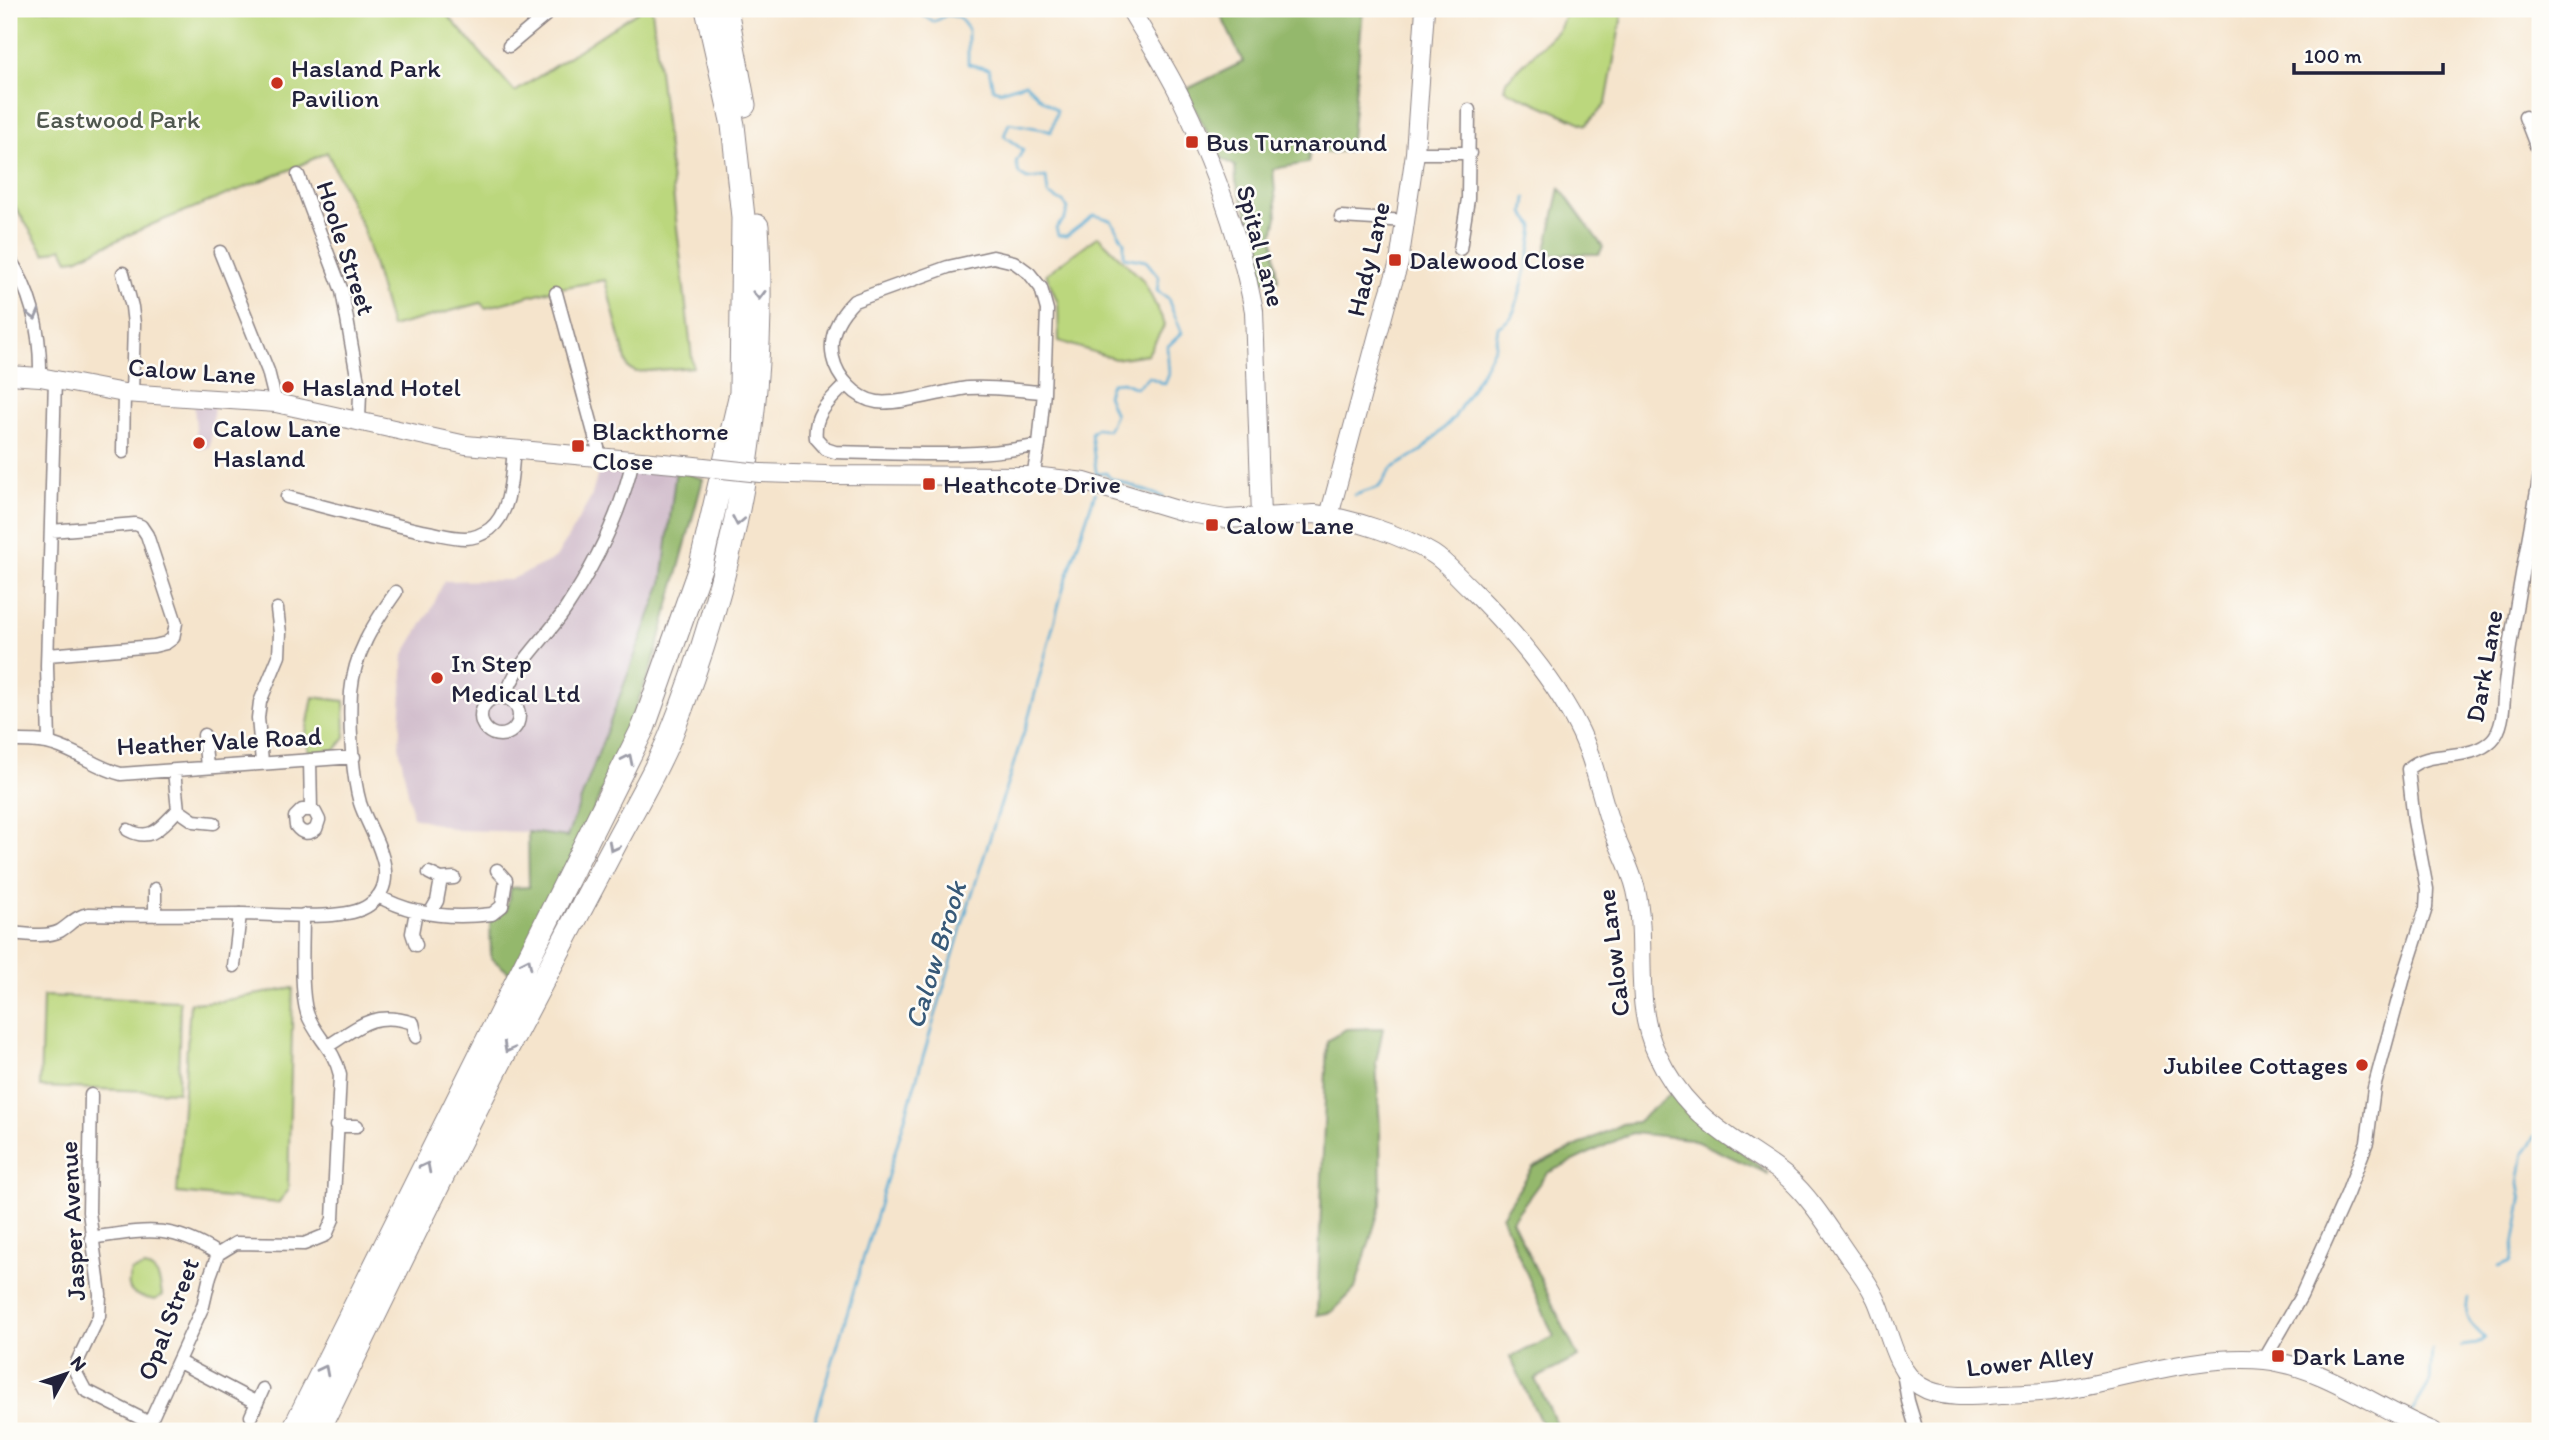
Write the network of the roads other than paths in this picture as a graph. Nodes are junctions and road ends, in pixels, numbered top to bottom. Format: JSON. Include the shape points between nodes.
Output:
{"nodes":[{"id":1,"x":552,"y":9,"type":"edge"},
{"id":2,"x":707,"y":9,"type":"edge"},
{"id":3,"x":726,"y":9,"type":"edge"},
{"id":4,"x":1130,"y":9,"type":"edge"},
{"id":5,"x":1425,"y":9,"type":"edge"},
{"id":6,"x":509,"y":46,"type":"dead end"},
{"id":7,"x":1469,"y":110,"type":"dead end"},
{"id":8,"x":2525,"y":117,"type":"dead end"},
{"id":9,"x":2536,"y":152,"type":"edge"},
{"id":10,"x":1415,"y":153,"type":"junction"},
{"id":11,"x":1470,"y":153,"type":"junction"},
{"id":12,"x":298,"y":175,"type":"dead end"},
{"id":13,"x":1341,"y":217,"type":"dead end"},
{"id":14,"x":1407,"y":221,"type":"junction"},
{"id":15,"x":1460,"y":248,"type":"dead end"},
{"id":16,"x":220,"y":251,"type":"dead end"},
{"id":17,"x":9,"y":258,"type":"edge"},
{"id":18,"x":123,"y":273,"type":"dead end"},
{"id":19,"x":556,"y":293,"type":"dead end"},
{"id":20,"x":9,"y":375,"type":"edge"},
{"id":21,"x":47,"y":378,"type":"junction"},
{"id":22,"x":846,"y":384,"type":"junction"},
{"id":23,"x":1044,"y":392,"type":"junction"},
{"id":24,"x":128,"y":393,"type":"junction"},
{"id":25,"x":276,"y":403,"type":"junction"},
{"id":26,"x":359,"y":420,"type":"junction"},
{"id":27,"x":1039,"y":444,"type":"junction"},
{"id":28,"x":514,"y":449,"type":"junction"},
{"id":29,"x":124,"y":452,"type":"dead end"},
{"id":30,"x":600,"y":456,"type":"junction"},
{"id":31,"x":633,"y":459,"type":"junction"},
{"id":32,"x":2540,"y":474,"type":"edge"},
{"id":33,"x":1033,"y":476,"type":"junction"},
{"id":34,"x":287,"y":497,"type":"dead end"},
{"id":35,"x":1329,"y":516,"type":"junction"},
{"id":36,"x":1261,"y":517,"type":"junction"},
{"id":37,"x":51,"y":531,"type":"junction"},
{"id":38,"x":396,"y":593,"type":"dead end"},
{"id":39,"x":277,"y":608,"type":"dead end"},
{"id":40,"x":48,"y":655,"type":"junction"},
{"id":41,"x":505,"y":698,"type":"dead end"},
{"id":42,"x":204,"y":735,"type":"dead end"},
{"id":43,"x":9,"y":741,"type":"edge"},
{"id":44,"x":49,"y":743,"type":"junction"},
{"id":45,"x":354,"y":757,"type":"junction"},
{"id":46,"x":310,"y":760,"type":"junction"},
{"id":47,"x":262,"y":762,"type":"junction"},
{"id":48,"x":207,"y":767,"type":"junction"},
{"id":49,"x":174,"y":771,"type":"junction"},
{"id":50,"x":178,"y":810,"type":"junction"},
{"id":51,"x":311,"y":810,"type":"dead end"},
{"id":52,"x":214,"y":824,"type":"dead end"},
{"id":53,"x":128,"y":830,"type":"dead end"},
{"id":54,"x":506,"y":875,"type":"dead end"},
{"id":55,"x":441,"y":877,"type":"dead end"},
{"id":56,"x":155,"y":888,"type":"dead end"},
{"id":57,"x":378,"y":896,"type":"junction"},
{"id":58,"x":416,"y":911,"type":"junction"},
{"id":59,"x":430,"y":913,"type":"junction"},
{"id":60,"x":240,"y":914,"type":"junction"},
{"id":61,"x":155,"y":915,"type":"junction"},
{"id":62,"x":303,"y":915,"type":"junction"},
{"id":63,"x":9,"y":933,"type":"edge"},
{"id":64,"x":416,"y":945,"type":"dead end"},
{"id":65,"x":234,"y":966,"type":"dead end"},
{"id":66,"x":422,"y":1013,"type":"dead end"},
{"id":67,"x":413,"y":1023,"type":"junction"},
{"id":68,"x":416,"y":1037,"type":"dead end"},
{"id":69,"x":328,"y":1046,"type":"junction"},
{"id":70,"x":91,"y":1095,"type":"dead end"},
{"id":71,"x":336,"y":1126,"type":"junction"},
{"id":72,"x":357,"y":1126,"type":"dead end"},
{"id":73,"x":91,"y":1238,"type":"junction"},
{"id":74,"x":218,"y":1254,"type":"junction"},
{"id":75,"x":2264,"y":1360,"type":"junction"},
{"id":76,"x":179,"y":1362,"type":"junction"},
{"id":77,"x":1903,"y":1373,"type":"junction"},
{"id":78,"x":263,"y":1390,"type":"dead end"},
{"id":79,"x":1943,"y":1395,"type":"junction"},
{"id":80,"x":1908,"y":1401,"type":"junction"},
{"id":81,"x":257,"y":1403,"type":"junction"},
{"id":82,"x":251,"y":1416,"type":"dead end"},
{"id":83,"x":148,"y":1427,"type":"edge"},
{"id":84,"x":293,"y":1431,"type":"edge"},
{"id":85,"x":318,"y":1431,"type":"edge"},
{"id":86,"x":1917,"y":1431,"type":"edge"},
{"id":87,"x":2432,"y":1431,"type":"edge"}],
"edges":[{"from":1,"to":6,"type":"street","via":[[519,30]]},
{"from":84,"to":2,"type":"highway","one_way":true,"via":[[644,726],[701,565],[741,393],[743,230],[733,125]]},
{"from":3,"to":85,"type":"highway","one_way":true,"via":[[752,156],[759,303],[755,404],[739,515],[708,634],[669,741],[501,1061]]},
{"from":4,"to":36,"type":"street","name":"Spital Lane","via":[[1199,135],[1225,199],[1250,289],[1255,311]]},
{"from":5,"to":10,"type":"street","name":"Hady Lane"},
{"from":7,"to":11,"type":"street"},
{"from":8,"to":9,"type":"street"},
{"from":10,"to":11,"type":"street"},
{"from":10,"to":14,"type":"street","name":"Hady Lane"},
{"from":11,"to":15,"type":"street"},
{"from":12,"to":26,"type":"street","name":"Hoole Street","via":[[342,290],[360,393]]},
{"from":13,"to":14,"type":"street"},
{"from":14,"to":35,"type":"street","name":"Hady Lane"},
{"from":16,"to":25,"type":"street","via":[[268,371]]},
{"from":17,"to":21,"type":"street","one_way":true,"via":[[25,286]]},
{"from":18,"to":24,"type":"street","via":[[139,324]]},
{"from":19,"to":30,"type":"street"},
{"from":20,"to":21,"type":"street","name":"Calow Lane"},
{"from":21,"to":24,"type":"street","name":"Calow Lane"},
{"from":21,"to":37,"type":"street"},
{"from":22,"to":23,"type":"street","via":[[876,402],[971,388]]},
{"from":22,"to":23,"type":"street","via":[[835,368],[830,346],[837,323],[854,301],[948,267],[993,257],[1014,262],[1041,288],[1047,310]]},
{"from":22,"to":27,"type":"street","via":[[816,420],[816,438],[835,452],[1003,452]]},
{"from":23,"to":27,"type":"street"},
{"from":24,"to":25,"type":"street","name":"Calow Lane"},
{"from":24,"to":29,"type":"street"},
{"from":25,"to":26,"type":"street","name":"Calow Lane"},
{"from":26,"to":28,"type":"street","name":"Calow Lane","via":[[454,442]]},
{"from":27,"to":33,"type":"street"},
{"from":28,"to":30,"type":"street","name":"Calow Lane"},
{"from":28,"to":34,"type":"street","via":[[501,516],[489,529],[465,538],[299,506]]},
{"from":30,"to":31,"type":"street","name":"Calow Lane"},
{"from":31,"to":33,"type":"street","name":"Calow Lane","bridge":true,"via":[[760,473]]},
{"from":31,"to":41,"type":"street","via":[[605,542],[565,610],[510,679]]},
{"from":32,"to":75,"type":"street","name":"Dark Lane","via":[[2500,726],[2494,739],[2483,747],[2416,762],[2408,769],[2426,908],[2374,1088],[2367,1142],[2301,1296]]},
{"from":33,"to":36,"type":"street","name":"Calow Lane","via":[[1085,482],[1184,512],[1226,519]]},
{"from":35,"to":36,"type":"street","name":"Calow Lane"},
{"from":35,"to":77,"type":"street","name":"Calow Lane","via":[[1434,555],[1511,632],[1562,699],[1589,753],[1636,890],[1643,989],[1654,1049],[1672,1084],[1694,1110],[1787,1177],[1804,1195],[1866,1281]]},
{"from":37,"to":40,"type":"street"},
{"from":37,"to":40,"type":"street","via":[[141,526],[176,623],[173,638],[154,646]]},
{"from":38,"to":45,"type":"street","via":[[382,602],[354,676]]},
{"from":39,"to":47,"type":"street","via":[[284,625],[279,656],[260,702]]},
{"from":40,"to":44,"type":"street"},
{"from":42,"to":48,"type":"street"},
{"from":43,"to":44,"type":"street","name":"Heather Vale Road"},
{"from":44,"to":49,"type":"street","name":"Heather Vale Road","via":[[121,774]]},
{"from":45,"to":46,"type":"street","name":"Heather Vale Road"},
{"from":45,"to":57,"type":"street","via":[[361,804],[383,854]]},
{"from":46,"to":47,"type":"street","name":"Heather Vale Road"},
{"from":46,"to":51,"type":"street"},
{"from":47,"to":48,"type":"street","name":"Heather Vale Road"},
{"from":48,"to":49,"type":"street","name":"Heather Vale Road"},
{"from":49,"to":50,"type":"street"},
{"from":50,"to":52,"type":"street","via":[[194,821]]},
{"from":50,"to":53,"type":"street","via":[[150,835],[138,836]]},
{"from":54,"to":59,"type":"street","via":[[502,906],[492,914]]},
{"from":55,"to":59,"type":"street"},
{"from":56,"to":61,"type":"street"},
{"from":57,"to":58,"type":"street"},
{"from":57,"to":62,"type":"street","via":[[362,910]]},
{"from":58,"to":59,"type":"street"},
{"from":58,"to":64,"type":"street","via":[[412,933]]},
{"from":60,"to":61,"type":"street"},
{"from":60,"to":62,"type":"street"},
{"from":60,"to":65,"type":"street"},
{"from":61,"to":63,"type":"street","via":[[89,914],[52,934]]},
{"from":62,"to":69,"type":"street","via":[[304,1002],[313,1026]]},
{"from":66,"to":67,"type":"street"},
{"from":67,"to":68,"type":"street"},
{"from":67,"to":69,"type":"street","via":[[398,1018],[368,1020]]},
{"from":69,"to":71,"type":"street","via":[[340,1075]]},
{"from":70,"to":73,"type":"street","name":"Jasper Avenue"},
{"from":71,"to":72,"type":"street"},
{"from":71,"to":74,"type":"street","name":"Opal Street","via":[[333,1219],[326,1235],[304,1244],[236,1243]]},
{"from":73,"to":74,"type":"street","via":[[141,1230],[170,1231]]},
{"from":73,"to":83,"type":"street","name":"Jasper Avenue","via":[[100,1308],[77,1362],[77,1379],[85,1390]]},
{"from":74,"to":76,"type":"street","name":"Opal Street","via":[[203,1307]]},
{"from":75,"to":79,"type":"street","name":"Lower Alley","via":[[2217,1360],[2062,1390]]},
{"from":75,"to":87,"type":"street","name":"Lower Alley","via":[[2302,1368]]},
{"from":76,"to":81,"type":"street"},
{"from":76,"to":83,"type":"street","name":"Opal Street"},
{"from":77,"to":79,"type":"street","name":"Lower Alley","via":[[1922,1388]]},
{"from":77,"to":80,"type":"street"},
{"from":78,"to":81,"type":"street"},
{"from":79,"to":80,"type":"street"},
{"from":80,"to":86,"type":"street"},
{"from":81,"to":82,"type":"street"}]}
